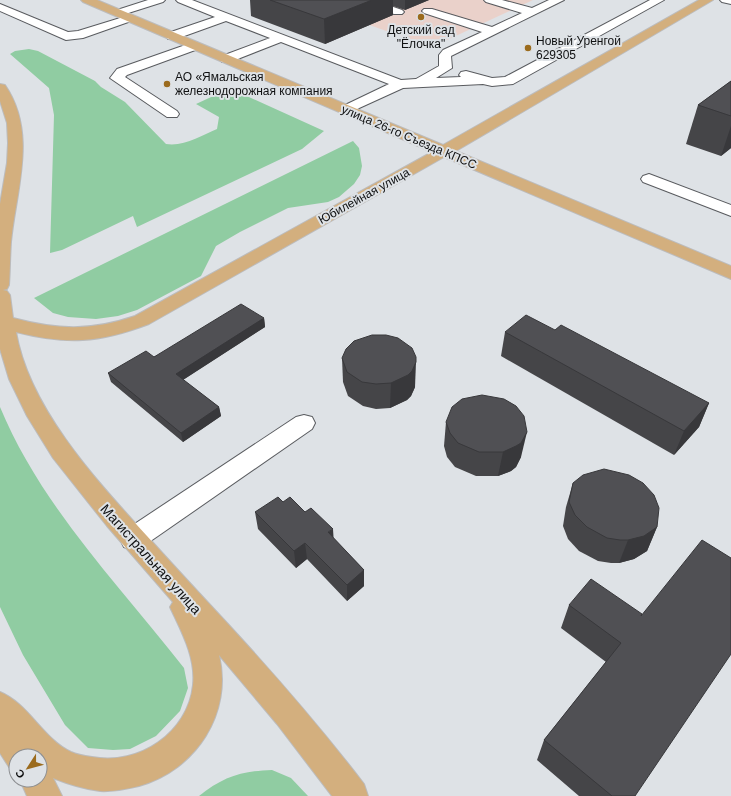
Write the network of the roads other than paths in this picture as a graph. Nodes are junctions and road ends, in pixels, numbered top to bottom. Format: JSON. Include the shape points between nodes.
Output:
{"nodes":[{"id":1,"x":87,"y":0,"type":"edge"},
{"id":2,"x":131,"y":0,"type":"edge"},
{"id":3,"x":158,"y":0,"type":"edge"},
{"id":4,"x":182,"y":0,"type":"edge"},
{"id":5,"x":362,"y":0,"type":"edge"},
{"id":6,"x":490,"y":0,"type":"edge"},
{"id":7,"x":558,"y":0,"type":"edge"},
{"id":8,"x":658,"y":0,"type":"edge"},
{"id":9,"x":707,"y":0,"type":"edge"},
{"id":10,"x":726,"y":0,"type":"edge"},
{"id":11,"x":731,"y":1,"type":"edge"},
{"id":12,"x":0,"y":7,"type":"edge"},
{"id":13,"x":106,"y":8,"type":"junction"},
{"id":14,"x":428,"y":11,"type":"dead end"},
{"id":15,"x":398,"y":12,"type":"dead end"},
{"id":16,"x":532,"y":12,"type":"junction"},
{"id":17,"x":118,"y":13,"type":"junction"},
{"id":18,"x":226,"y":17,"type":"junction"},
{"id":19,"x":130,"y":18,"type":"junction"},
{"id":20,"x":493,"y":31,"type":"junction"},
{"id":21,"x":172,"y":36,"type":"junction"},
{"id":22,"x":282,"y":38,"type":"junction"},
{"id":23,"x":194,"y":46,"type":"junction"},
{"id":24,"x":226,"y":59,"type":"junction"},
{"id":25,"x":446,"y":68,"type":"junction"},
{"id":26,"x":481,"y":80,"type":"junction"},
{"id":27,"x":418,"y":82,"type":"junction"},
{"id":28,"x":400,"y":84,"type":"junction"},
{"id":29,"x":0,"y":88,"type":"edge"},
{"id":30,"x":346,"y":110,"type":"junction"},
{"id":31,"x":172,"y":114,"type":"dead end"},
{"id":32,"x":444,"y":152,"type":"junction"},
{"id":33,"x":649,"y":180,"type":"dead end"},
{"id":34,"x":731,"y":211,"type":"edge"},
{"id":35,"x":1,"y":242,"type":"edge"},
{"id":36,"x":731,"y":273,"type":"edge"},
{"id":37,"x":0,"y":285,"type":"edge"},
{"id":38,"x":0,"y":294,"type":"edge"},
{"id":39,"x":4,"y":322,"type":"junction"},
{"id":40,"x":304,"y":423,"type":"dead end"},
{"id":41,"x":133,"y":539,"type":"junction"},
{"id":42,"x":168,"y":577,"type":"junction"},
{"id":43,"x":0,"y":707,"type":"edge"},
{"id":44,"x":0,"y":724,"type":"edge"},
{"id":45,"x":15,"y":748,"type":"edge"},
{"id":46,"x":352,"y":796,"type":"edge"}],
"edges":[{"from":1,"to":13,"type":"main road","name":"улица 26-го Съезда КПСС"},
{"from":2,"to":13,"type":"lane"},
{"from":3,"to":17,"type":"lane"},
{"from":4,"to":18,"type":"lane"},
{"from":5,"to":15,"type":"lane"},
{"from":6,"to":16,"type":"lane"},
{"from":7,"to":16,"type":"lane"},
{"from":8,"to":26,"type":"lane","via":[[508,81],[499,83]]},
{"from":9,"to":32,"type":"main road","name":"Юбилейная улица"},
{"from":10,"to":11,"type":"lane"},
{"from":12,"to":19,"type":"lane","via":[[66,36]]},
{"from":13,"to":17,"type":"main road","name":"улица 26-го Съезда КПСС"},
{"from":14,"to":20,"type":"lane"},
{"from":16,"to":20,"type":"lane"},
{"from":17,"to":19,"type":"main road","name":"улица 26-го Съезда КПСС"},
{"from":18,"to":21,"type":"lane"},
{"from":18,"to":22,"type":"lane"},
{"from":19,"to":21,"type":"main road","name":"улица 26-го Съезда КПСС"},
{"from":20,"to":25,"type":"lane","via":[[447,53]]},
{"from":21,"to":23,"type":"main road","name":"улица 26-го Съезда КПСС"},
{"from":22,"to":24,"type":"lane"},
{"from":22,"to":28,"type":"lane"},
{"from":23,"to":24,"type":"main road","name":"улица 26-го Съезда КПСС"},
{"from":23,"to":31,"type":"lane","via":[[122,72],[117,78]]},
{"from":24,"to":30,"type":"main road","name":"улица 26-го Съезда КПСС"},
{"from":25,"to":26,"type":"lane"},
{"from":25,"to":27,"type":"lane"},
{"from":26,"to":27,"type":"lane"},
{"from":27,"to":28,"type":"lane"},
{"from":28,"to":30,"type":"lane"},
{"from":29,"to":35,"type":"main road","via":[[12,112],[15,137],[12,182]]},
{"from":30,"to":32,"type":"main road","name":"улица 26-го Съезда КПСС"},
{"from":32,"to":36,"type":"main road","name":"улица 26-го Съезда КПСС"},
{"from":32,"to":39,"type":"main road","name":"Юбилейная улица","via":[[159,312],[125,327],[73,336],[52,334]]},
{"from":33,"to":34,"type":"lane"},
{"from":35,"to":37,"type":"main road"},
{"from":38,"to":39,"type":"main road","name":"Магистральная улица"},
{"from":39,"to":41,"type":"main road","name":"Магистральная улица","via":[[13,361],[45,429],[100,502]]},
{"from":40,"to":41,"type":"lane"},
{"from":41,"to":42,"type":"main road","name":"Магистральная улица"},
{"from":42,"to":43,"type":"main road","via":[[196,630],[207,660],[208,685],[203,712],[191,734],[174,751],[153,765],[123,775],[94,776],[62,766],[37,746]]},
{"from":42,"to":46,"type":"main road","name":"Магистральная улица","via":[[290,714]]},
{"from":44,"to":45,"type":"main road"}]}
